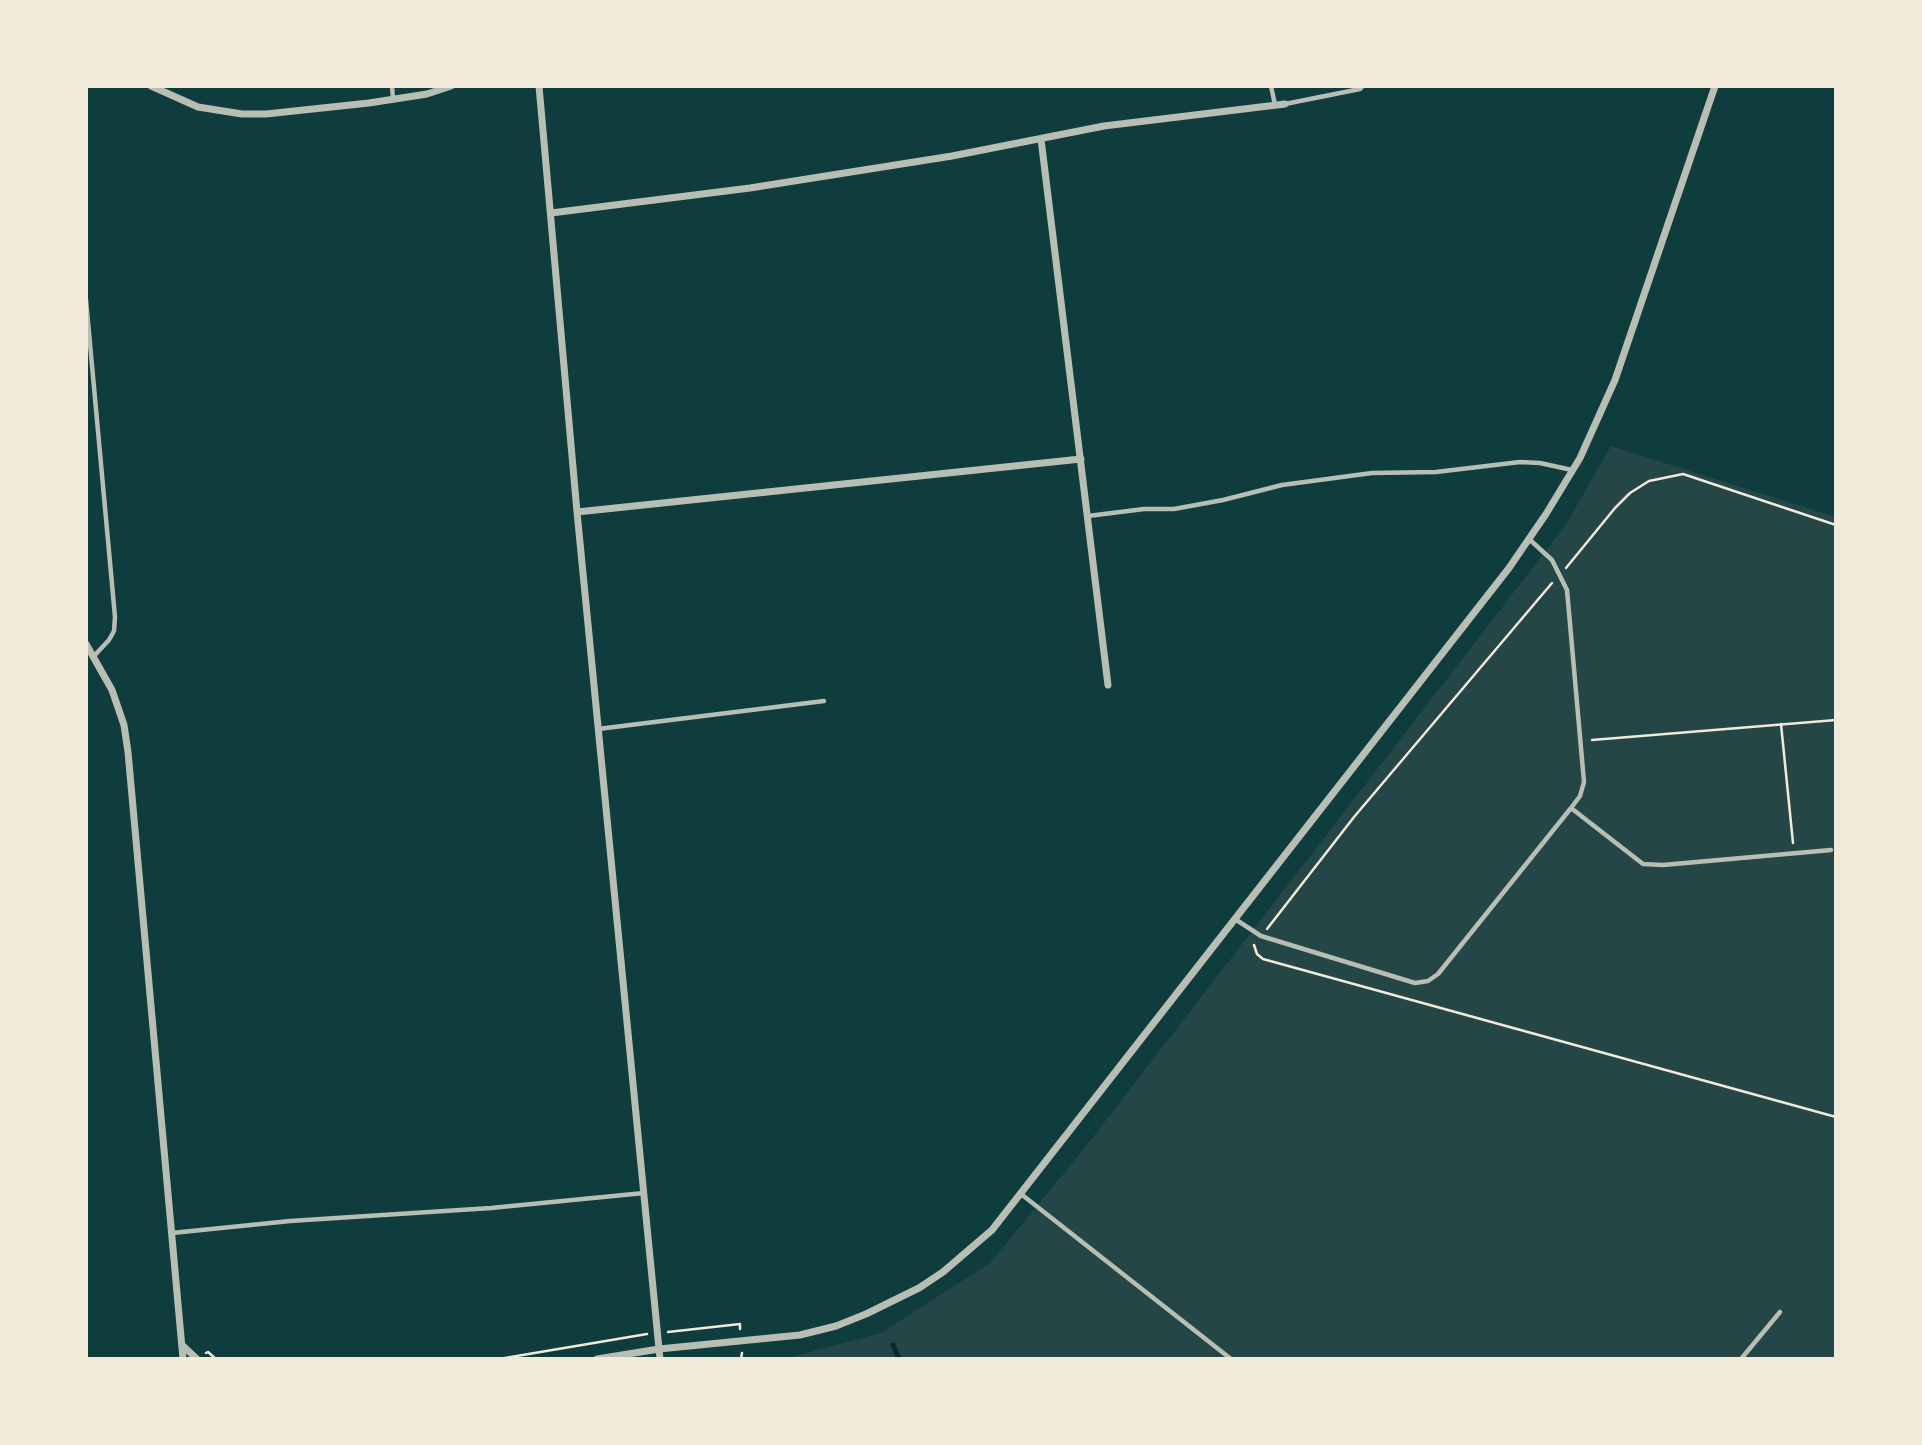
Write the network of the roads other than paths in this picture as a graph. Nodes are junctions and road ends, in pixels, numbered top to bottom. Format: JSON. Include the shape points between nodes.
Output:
{"nodes":[{"id":1,"x":151,"y":86,"type":"edge"},
{"id":2,"x":391,"y":86,"type":"edge"},
{"id":3,"x":451,"y":86,"type":"edge"},
{"id":4,"x":539,"y":86,"type":"edge"},
{"id":5,"x":1271,"y":86,"type":"edge"},
{"id":6,"x":1363,"y":86,"type":"edge"},
{"id":7,"x":1715,"y":86,"type":"edge"},
{"id":8,"x":393,"y":99,"type":"junction"},
{"id":9,"x":1285,"y":104,"type":"joint"},
{"id":10,"x":1275,"y":105,"type":"junction"},
{"id":11,"x":1041,"y":139,"type":"junction"},
{"id":12,"x":551,"y":213,"type":"junction"},
{"id":13,"x":86,"y":300,"type":"edge"},
{"id":14,"x":1081,"y":459,"type":"junction"},
{"id":15,"x":1573,"y":470,"type":"junction"},
{"id":16,"x":578,"y":512,"type":"junction"},
{"id":17,"x":1088,"y":516,"type":"junction"},
{"id":18,"x":1529,"y":539,"type":"junction"},
{"id":19,"x":86,"y":644,"type":"edge"},
{"id":20,"x":94,"y":656,"type":"junction"},
{"id":21,"x":1108,"y":685,"type":"dead end"},
{"id":22,"x":824,"y":701,"type":"dead end"},
{"id":23,"x":598,"y":729,"type":"junction"},
{"id":24,"x":1571,"y":808,"type":"junction"},
{"id":25,"x":1831,"y":850,"type":"dead end"},
{"id":26,"x":1235,"y":919,"type":"junction"},
{"id":27,"x":643,"y":1193,"type":"junction"},
{"id":28,"x":1021,"y":1194,"type":"junction"},
{"id":29,"x":172,"y":1233,"type":"junction"},
{"id":30,"x":1780,"y":1312,"type":"dead end"},
{"id":31,"x":182,"y":1345,"type":"junction"},
{"id":32,"x":659,"y":1349,"type":"junction"},
{"id":33,"x":201,"y":1357,"type":"edge"},
{"id":34,"x":183,"y":1359,"type":"edge"},
{"id":35,"x":597,"y":1359,"type":"edge"},
{"id":36,"x":660,"y":1359,"type":"edge"},
{"id":37,"x":1231,"y":1359,"type":"edge"},
{"id":38,"x":1741,"y":1359,"type":"edge"}],
"edges":[{"from":1,"to":8,"type":"street","via":[[198,107],[242,114]]},
{"from":2,"to":8,"type":"lane"},
{"from":3,"to":8,"type":"street"},
{"from":4,"to":12,"type":"street"},
{"from":5,"to":10,"type":"lane"},
{"from":6,"to":9,"type":"lane"},
{"from":7,"to":15,"type":"street","via":[[1615,380]]},
{"from":9,"to":10,"type":"street"},
{"from":10,"to":11,"type":"street","via":[[1104,126]]},
{"from":11,"to":12,"type":"street","via":[[750,188]]},
{"from":11,"to":14,"type":"street"},
{"from":12,"to":16,"type":"street"},
{"from":13,"to":20,"type":"lane","via":[[115,617],[114,631]]},
{"from":14,"to":16,"type":"street"},
{"from":14,"to":17,"type":"street"},
{"from":15,"to":17,"type":"lane","via":[[1520,462],[1436,472],[1372,473],[1282,485],[1174,509]]},
{"from":15,"to":18,"type":"street"},
{"from":16,"to":23,"type":"street"},
{"from":17,"to":21,"type":"street"},
{"from":18,"to":24,"type":"lane","via":[[1552,560],[1567,590],[1584,782]]},
{"from":18,"to":26,"type":"street"},
{"from":19,"to":20,"type":"street"},
{"from":20,"to":29,"type":"street","via":[[118,706],[128,752]]},
{"from":22,"to":23,"type":"lane"},
{"from":23,"to":27,"type":"street"},
{"from":24,"to":25,"type":"lane","via":[[1643,864]]},
{"from":24,"to":26,"type":"lane","via":[[1438,974],[1427,981],[1415,983],[1261,936]]},
{"from":26,"to":28,"type":"street"},
{"from":27,"to":29,"type":"lane"},
{"from":27,"to":32,"type":"street"},
{"from":28,"to":32,"type":"street","via":[[992,1230],[943,1272],[866,1314],[800,1335]]},
{"from":28,"to":37,"type":"lane"},
{"from":29,"to":31,"type":"street"},
{"from":30,"to":38,"type":"lane"},
{"from":31,"to":33,"type":"street"},
{"from":31,"to":34,"type":"street"},
{"from":32,"to":35,"type":"street"},
{"from":32,"to":36,"type":"street"}]}
